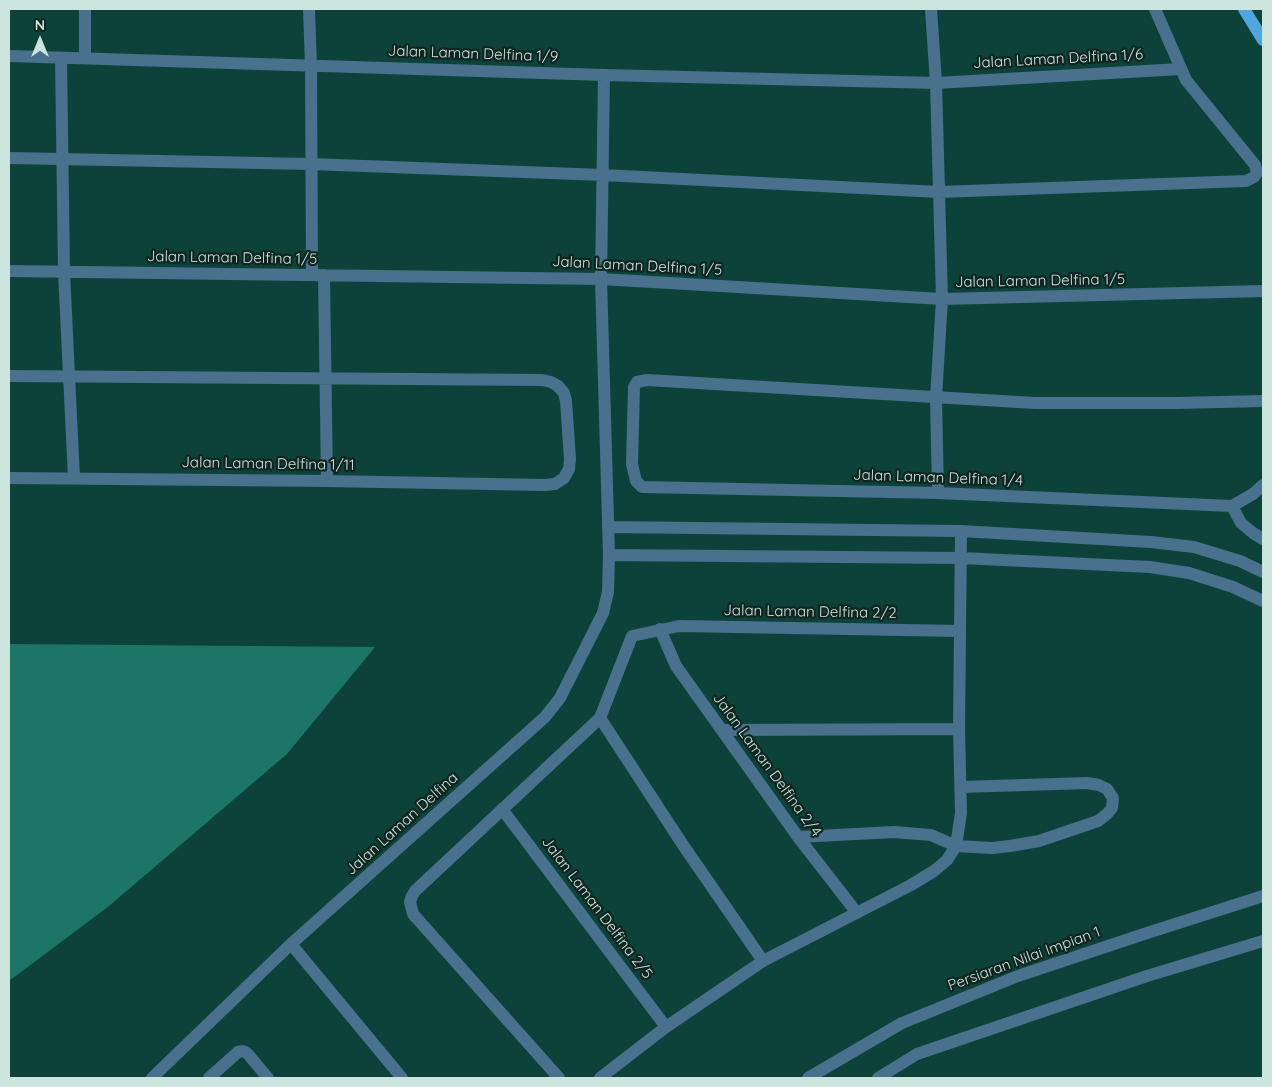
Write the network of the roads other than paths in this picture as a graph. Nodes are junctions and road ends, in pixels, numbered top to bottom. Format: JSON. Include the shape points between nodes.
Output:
{"nodes":[{"id":1,"x":85,"y":9,"type":"edge"},
{"id":2,"x":309,"y":9,"type":"edge"},
{"id":3,"x":931,"y":9,"type":"edge"},
{"id":4,"x":1155,"y":9,"type":"edge"},
{"id":5,"x":1249,"y":10,"type":"edge"},
{"id":6,"x":1263,"y":40,"type":"edge"},
{"id":7,"x":9,"y":56,"type":"edge"},
{"id":8,"x":61,"y":58,"type":"junction"},
{"id":9,"x":85,"y":58,"type":"junction"},
{"id":10,"x":310,"y":65,"type":"junction"},
{"id":11,"x":1182,"y":69,"type":"junction"},
{"id":12,"x":604,"y":75,"type":"junction"},
{"id":13,"x":936,"y":82,"type":"junction"},
{"id":14,"x":9,"y":158,"type":"edge"},
{"id":15,"x":62,"y":160,"type":"junction"},
{"id":16,"x":311,"y":164,"type":"junction"},
{"id":17,"x":603,"y":175,"type":"junction"},
{"id":18,"x":939,"y":192,"type":"junction"},
{"id":19,"x":9,"y":271,"type":"edge"},
{"id":20,"x":64,"y":272,"type":"junction"},
{"id":21,"x":318,"y":276,"type":"junction"},
{"id":22,"x":601,"y":279,"type":"junction"},
{"id":23,"x":1263,"y":291,"type":"edge"},
{"id":24,"x":942,"y":299,"type":"junction"},
{"id":25,"x":9,"y":376,"type":"edge"},
{"id":26,"x":70,"y":378,"type":"junction"},
{"id":27,"x":326,"y":380,"type":"junction"},
{"id":28,"x":936,"y":398,"type":"junction"},
{"id":29,"x":1263,"y":401,"type":"edge"},
{"id":30,"x":9,"y":478,"type":"edge"},
{"id":31,"x":74,"y":478,"type":"junction"},
{"id":32,"x":327,"y":481,"type":"junction"},
{"id":33,"x":1263,"y":485,"type":"edge"},
{"id":34,"x":938,"y":493,"type":"junction"},
{"id":35,"x":1232,"y":506,"type":"junction"},
{"id":36,"x":608,"y":527,"type":"junction"},
{"id":37,"x":961,"y":531,"type":"junction"},
{"id":38,"x":1263,"y":539,"type":"edge"},
{"id":39,"x":609,"y":555,"type":"junction"},
{"id":40,"x":960,"y":558,"type":"junction"},
{"id":41,"x":1263,"y":572,"type":"edge"},
{"id":42,"x":1263,"y":601,"type":"edge"},
{"id":43,"x":660,"y":629,"type":"junction"},
{"id":44,"x":959,"y":631,"type":"junction"},
{"id":45,"x":600,"y":718,"type":"junction"},
{"id":46,"x":959,"y":729,"type":"junction"},
{"id":47,"x":724,"y":730,"type":"junction"},
{"id":48,"x":961,"y":787,"type":"junction"},
{"id":49,"x":502,"y":809,"type":"junction"},
{"id":50,"x":798,"y":837,"type":"junction"},
{"id":51,"x":956,"y":846,"type":"junction"},
{"id":52,"x":1263,"y":896,"type":"edge"},
{"id":53,"x":857,"y":913,"type":"junction"},
{"id":54,"x":1263,"y":941,"type":"edge"},
{"id":55,"x":291,"y":944,"type":"junction"},
{"id":56,"x":763,"y":961,"type":"junction"},
{"id":57,"x":666,"y":1026,"type":"junction"},
{"id":58,"x":152,"y":1078,"type":"edge"},
{"id":59,"x":209,"y":1078,"type":"edge"},
{"id":60,"x":268,"y":1078,"type":"edge"},
{"id":61,"x":402,"y":1078,"type":"edge"},
{"id":62,"x":559,"y":1078,"type":"edge"},
{"id":63,"x":600,"y":1078,"type":"edge"},
{"id":64,"x":808,"y":1078,"type":"edge"},
{"id":65,"x":878,"y":1078,"type":"edge"}],
"edges":[{"from":1,"to":9,"type":"street"},
{"from":2,"to":10,"type":"street"},
{"from":3,"to":13,"type":"street"},
{"from":4,"to":11,"type":"street"},
{"from":5,"to":6,"type":"main road"},
{"from":7,"to":8,"type":"street","name":"Jalan Laman Delfina 1/9"},
{"from":8,"to":9,"type":"street","name":"Jalan Laman Delfina 1/9"},
{"from":8,"to":15,"type":"street"},
{"from":9,"to":10,"type":"street","name":"Jalan Laman Delfina 1/9"},
{"from":10,"to":12,"type":"street","name":"Jalan Laman Delfina 1/9"},
{"from":10,"to":16,"type":"street"},
{"from":11,"to":13,"type":"street","name":"Jalan Laman Delfina 1/6"},
{"from":11,"to":18,"type":"street","via":[[1186,80],[1255,165],[1257,173],[1254,177],[1246,181]]},
{"from":12,"to":13,"type":"street","name":"Jalan Laman Delfina 1/9"},
{"from":12,"to":17,"type":"street","name":"Jalan Laman Delfina"},
{"from":13,"to":18,"type":"street"},
{"from":14,"to":15,"type":"street"},
{"from":15,"to":16,"type":"street"},
{"from":15,"to":20,"type":"street"},
{"from":16,"to":17,"type":"street"},
{"from":16,"to":21,"type":"street"},
{"from":17,"to":18,"type":"street"},
{"from":17,"to":22,"type":"street","name":"Jalan Laman Delfina"},
{"from":18,"to":24,"type":"street"},
{"from":19,"to":20,"type":"street","name":"Jalan Laman Delfina 1/5"},
{"from":20,"to":21,"type":"street","name":"Jalan Laman Delfina 1/5"},
{"from":20,"to":26,"type":"street"},
{"from":21,"to":22,"type":"street","name":"Jalan Laman Delfina 1/5"},
{"from":21,"to":27,"type":"street"},
{"from":22,"to":24,"type":"street","name":"Jalan Laman Delfina 1/5"},
{"from":22,"to":36,"type":"street","name":"Jalan Laman Delfina"},
{"from":23,"to":24,"type":"street","name":"Jalan Laman Delfina 1/5"},
{"from":24,"to":28,"type":"street"},
{"from":25,"to":26,"type":"street"},
{"from":26,"to":27,"type":"street"},
{"from":26,"to":31,"type":"street"},
{"from":27,"to":32,"type":"street"},
{"from":27,"to":32,"type":"street","name":"Jalan Laman Delfina 1/11","via":[[551,382],[564,393],[566,401],[570,459],[564,478],[555,484],[545,485]]},
{"from":28,"to":29,"type":"street","via":[[1035,403]]},
{"from":28,"to":34,"type":"street"},
{"from":28,"to":34,"type":"street","name":"Jalan Laman Delfina 1/4","via":[[647,380],[637,382],[634,387],[632,464],[636,480],[642,486]]},
{"from":30,"to":31,"type":"street","name":"Jalan Laman Delfina 1/11"},
{"from":31,"to":32,"type":"street","name":"Jalan Laman Delfina 1/11"},
{"from":33,"to":35,"type":"street"},
{"from":34,"to":35,"type":"street","name":"Jalan Laman Delfina 1/4"},
{"from":35,"to":38,"type":"street","via":[[1241,523]]},
{"from":36,"to":37,"type":"street"},
{"from":36,"to":39,"type":"street","name":"Jalan Laman Delfina"},
{"from":37,"to":40,"type":"street"},
{"from":37,"to":41,"type":"street","via":[[1194,547],[1240,561]]},
{"from":39,"to":40,"type":"street"},
{"from":39,"to":55,"type":"street","name":"Jalan Laman Delfina","via":[[608,592],[603,613],[560,698],[545,717]]},
{"from":40,"to":42,"type":"street","via":[[1150,567],[1190,573],[1234,587]]},
{"from":40,"to":44,"type":"street"},
{"from":43,"to":44,"type":"street","name":"Jalan Laman Delfina 2/2","via":[[696,626]]},
{"from":43,"to":45,"type":"street","name":"Jalan Laman Delfina 2/2","via":[[632,636]]},
{"from":43,"to":47,"type":"street","name":"Jalan Laman Delfina 2/4","via":[[676,666]]},
{"from":44,"to":46,"type":"street"},
{"from":45,"to":49,"type":"street"},
{"from":45,"to":56,"type":"street"},
{"from":46,"to":47,"type":"street"},
{"from":46,"to":48,"type":"street"},
{"from":47,"to":50,"type":"street","name":"Jalan Laman Delfina 2/4"},
{"from":48,"to":51,"type":"street"},
{"from":48,"to":51,"type":"street","via":[[1087,783],[1108,789],[1113,798],[1112,808],[1098,821],[1039,841],[992,848]]},
{"from":49,"to":57,"type":"street","name":"Jalan Laman Delfina 2/5"},
{"from":49,"to":62,"type":"street","via":[[415,891],[410,902],[414,914]]},
{"from":50,"to":51,"type":"street","via":[[894,832],[931,836]]},
{"from":50,"to":53,"type":"street","name":"Jalan Laman Delfina 2/4"},
{"from":51,"to":53,"type":"street","via":[[934,871]]},
{"from":52,"to":64,"type":"street","name":"Persiaran Nilai Impian 1","via":[[1018,976],[902,1023]]},
{"from":53,"to":56,"type":"street"},
{"from":54,"to":65,"type":"street","via":[[1147,976],[917,1054]]},
{"from":55,"to":58,"type":"street","name":"Jalan Laman Delfina"},
{"from":55,"to":61,"type":"street"},
{"from":56,"to":57,"type":"street"},
{"from":57,"to":63,"type":"street"},
{"from":59,"to":60,"type":"street","via":[[243,1051]]}]}
